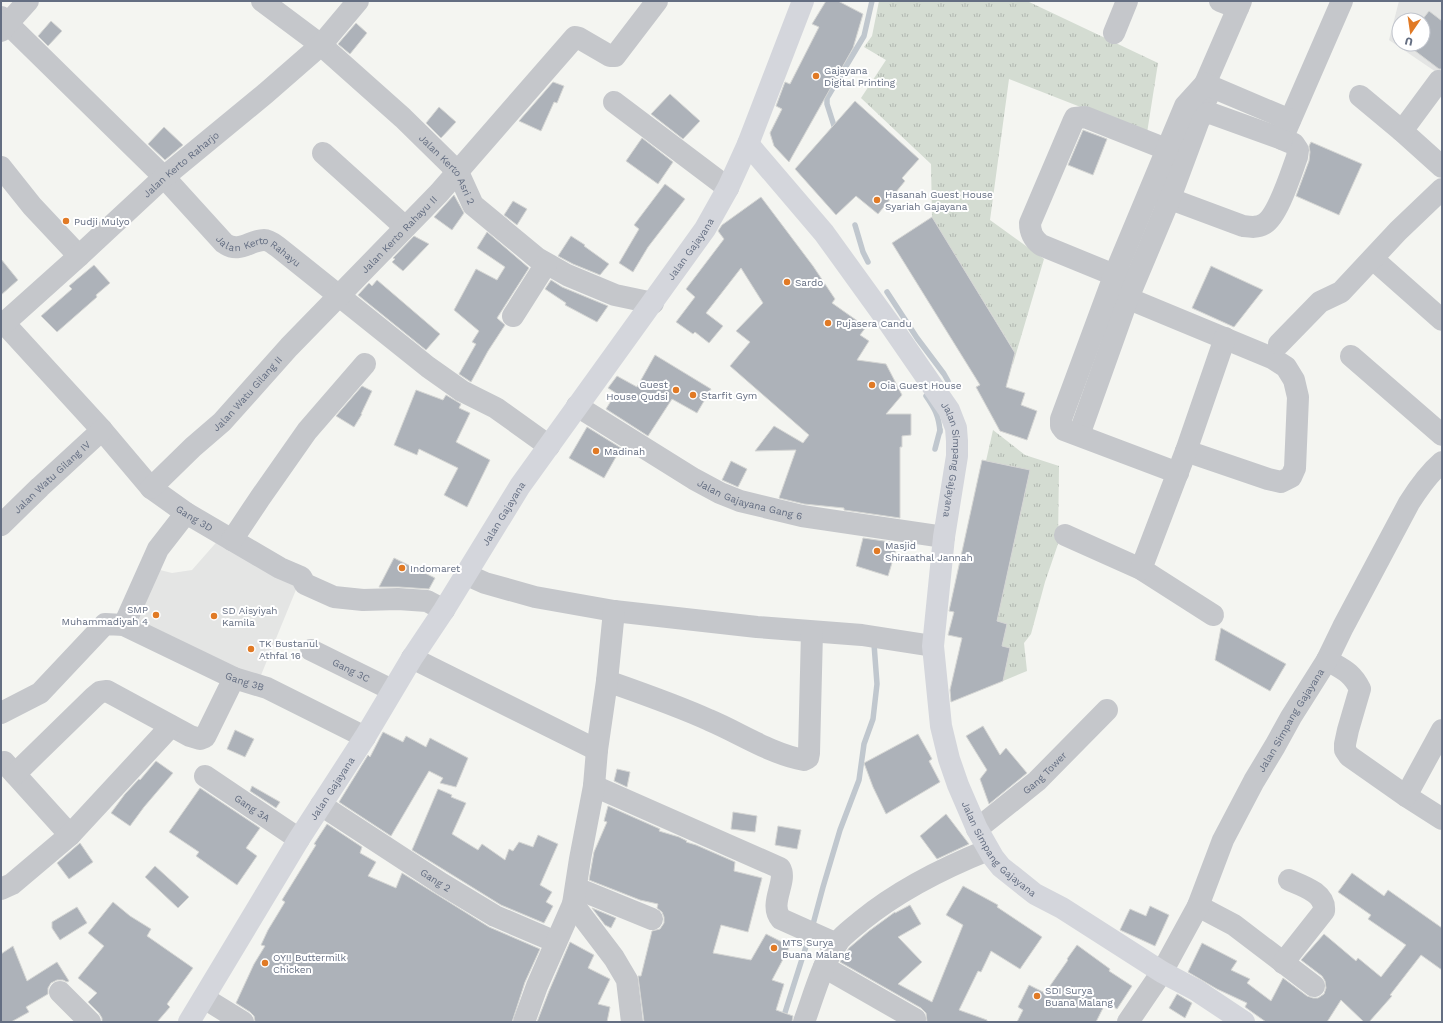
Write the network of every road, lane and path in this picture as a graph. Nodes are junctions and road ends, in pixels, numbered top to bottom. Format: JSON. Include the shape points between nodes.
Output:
{"nodes":[{"id":1,"x":28,"y":1,"type":"edge"},
{"id":2,"x":262,"y":1,"type":"edge"},
{"id":3,"x":358,"y":1,"type":"edge"},
{"id":4,"x":657,"y":1,"type":"edge"},
{"id":5,"x":803,"y":1,"type":"edge"},
{"id":6,"x":1127,"y":1,"type":"edge"},
{"id":7,"x":1342,"y":1,"type":"edge"},
{"id":8,"x":1233,"y":3,"type":"edge"},
{"id":9,"x":3,"y":24,"type":"edge"},
{"id":10,"x":1114,"y":33,"type":"dead end"},
{"id":11,"x":321,"y":45,"type":"junction"},
{"id":12,"x":1439,"y":81,"type":"dead end"},
{"id":13,"x":1205,"y":84,"type":"junction"},
{"id":14,"x":1360,"y":96,"type":"dead end"},
{"id":15,"x":614,"y":102,"type":"dead end"},
{"id":16,"x":1210,"y":112,"type":"junction"},
{"id":17,"x":1286,"y":129,"type":"junction"},
{"id":18,"x":1402,"y":131,"type":"junction"},
{"id":19,"x":748,"y":144,"type":"junction"},
{"id":20,"x":1166,"y":149,"type":"junction"},
{"id":21,"x":323,"y":153,"type":"dead end"},
{"id":22,"x":1,"y":167,"type":"edge"},
{"id":23,"x":1442,"y":167,"type":"edge"},
{"id":24,"x":458,"y":172,"type":"junction"},
{"id":25,"x":1168,"y":175,"type":"junction"},
{"id":26,"x":164,"y":177,"type":"junction"},
{"id":27,"x":728,"y":188,"type":"junction"},
{"id":28,"x":1442,"y":190,"type":"edge"},
{"id":29,"x":1160,"y":195,"type":"junction"},
{"id":30,"x":405,"y":227,"type":"junction"},
{"id":31,"x":79,"y":256,"type":"junction"},
{"id":32,"x":1373,"y":259,"type":"junction"},
{"id":33,"x":546,"y":264,"type":"junction"},
{"id":34,"x":1122,"y":287,"type":"junction"},
{"id":35,"x":338,"y":295,"type":"junction"},
{"id":36,"x":653,"y":303,"type":"junction"},
{"id":37,"x":1439,"y":313,"type":"edge"},
{"id":38,"x":513,"y":316,"type":"dead end"},
{"id":39,"x":2,"y":324,"type":"edge"},
{"id":40,"x":1225,"y":338,"type":"junction"},
{"id":41,"x":1279,"y":344,"type":"dead end"},
{"id":42,"x":1351,"y":356,"type":"dead end"},
{"id":43,"x":365,"y":364,"type":"dead end"},
{"id":44,"x":577,"y":406,"type":"junction"},
{"id":45,"x":102,"y":430,"type":"junction"},
{"id":46,"x":1442,"y":435,"type":"edge"},
{"id":47,"x":549,"y":446,"type":"junction"},
{"id":48,"x":1186,"y":451,"type":"junction"},
{"id":49,"x":1442,"y":462,"type":"edge"},
{"id":50,"x":1178,"y":473,"type":"junction"},
{"id":51,"x":151,"y":488,"type":"junction"},
{"id":52,"x":186,"y":514,"type":"junction"},
{"id":53,"x":1,"y":525,"type":"edge"},
{"id":54,"x":1065,"y":536,"type":"dead end"},
{"id":55,"x":944,"y":537,"type":"junction"},
{"id":56,"x":232,"y":540,"type":"junction"},
{"id":57,"x":1140,"y":569,"type":"junction"},
{"id":58,"x":465,"y":574,"type":"junction"},
{"id":59,"x":444,"y":610,"type":"junction"},
{"id":60,"x":614,"y":611,"type":"junction"},
{"id":61,"x":1213,"y":615,"type":"dead end"},
{"id":62,"x":124,"y":625,"type":"junction"},
{"id":63,"x":812,"y":632,"type":"junction"},
{"id":64,"x":933,"y":646,"type":"junction"},
{"id":65,"x":311,"y":650,"type":"dead end"},
{"id":66,"x":412,"y":658,"type":"junction"},
{"id":67,"x":1327,"y":660,"type":"junction"},
{"id":68,"x":234,"y":678,"type":"junction"},
{"id":69,"x":607,"y":680,"type":"junction"},
{"id":70,"x":392,"y":690,"type":"junction"},
{"id":71,"x":1107,"y":710,"type":"dead end"},
{"id":72,"x":1,"y":713,"type":"edge"},
{"id":73,"x":171,"y":726,"type":"junction"},
{"id":74,"x":1442,"y":730,"type":"edge"},
{"id":75,"x":365,"y":737,"type":"junction"},
{"id":76,"x":597,"y":750,"type":"junction"},
{"id":77,"x":5,"y":764,"type":"edge"},
{"id":78,"x":205,"y":776,"type":"dead end"},
{"id":79,"x":594,"y":786,"type":"junction"},
{"id":80,"x":1406,"y":796,"type":"junction"},
{"id":81,"x":321,"y":805,"type":"junction"},
{"id":82,"x":1442,"y":819,"type":"edge"},
{"id":83,"x":977,"y":829,"type":"junction"},
{"id":84,"x":70,"y":835,"type":"junction"},
{"id":85,"x":299,"y":839,"type":"junction"},
{"id":86,"x":988,"y":850,"type":"junction"},
{"id":87,"x":1289,"y":880,"type":"dead end"},
{"id":88,"x":1,"y":889,"type":"edge"},
{"id":89,"x":574,"y":896,"type":"junction"},
{"id":90,"x":1198,"y":906,"type":"junction"},
{"id":91,"x":652,"y":919,"type":"dead end"},
{"id":92,"x":819,"y":936,"type":"junction"},
{"id":93,"x":556,"y":942,"type":"junction"},
{"id":94,"x":1283,"y":963,"type":"junction"},
{"id":95,"x":824,"y":967,"type":"junction"},
{"id":96,"x":1162,"y":972,"type":"junction"},
{"id":97,"x":1314,"y":986,"type":"dead end"},
{"id":98,"x":60,"y":992,"type":"dead end"},
{"id":99,"x":204,"y":998,"type":"junction"},
{"id":100,"x":915,"y":1019,"type":"dead end"},
{"id":101,"x":90,"y":1022,"type":"edge"},
{"id":102,"x":189,"y":1022,"type":"edge"},
{"id":103,"x":243,"y":1022,"type":"edge"},
{"id":104,"x":524,"y":1022,"type":"edge"},
{"id":105,"x":632,"y":1022,"type":"edge"},
{"id":106,"x":804,"y":1022,"type":"edge"},
{"id":107,"x":1128,"y":1022,"type":"edge"},
{"id":108,"x":1244,"y":1022,"type":"edge"}],
"edges":[{"from":1,"to":9,"type":"street"},
{"from":2,"to":11,"type":"street","name":"Jalan Kerto Asri 2"},
{"from":3,"to":11,"type":"street","name":"Jalan Kerto Raharjo"},
{"from":4,"to":24,"type":"street","name":"Jalan Kerto Rahayu II","via":[[615,56],[610,56],[575,38]]},
{"from":5,"to":19,"type":"main road","name":"Jalan Gajayana"},
{"from":6,"to":10,"type":"street"},
{"from":7,"to":17,"type":"street"},
{"from":8,"to":13,"type":"street"},
{"from":9,"to":26,"type":"street","name":"Jalan Kerto Rahayu"},
{"from":11,"to":24,"type":"street","name":"Jalan Kerto Asri 2","via":[[403,118]]},
{"from":11,"to":26,"type":"street","name":"Jalan Kerto Raharjo","via":[[266,94]]},
{"from":12,"to":18,"type":"street"},
{"from":13,"to":16,"type":"street"},
{"from":13,"to":17,"type":"street"},
{"from":13,"to":20,"type":"street","via":[[1185,106]]},
{"from":14,"to":18,"type":"street"},
{"from":15,"to":27,"type":"street"},
{"from":16,"to":17,"type":"street"},
{"from":16,"to":25,"type":"street","via":[[1199,120]]},
{"from":17,"to":29,"type":"street","via":[[1298,150],[1297,157],[1275,212],[1265,224],[1255,227],[1243,226]]},
{"from":18,"to":23,"type":"street"},
{"from":19,"to":27,"type":"main road","name":"Jalan Gajayana"},
{"from":19,"to":55,"type":"main road","name":"Jalan Simpang Gajayana","via":[[824,233],[949,410],[958,441]]},
{"from":20,"to":25,"type":"street"},
{"from":20,"to":34,"type":"street","via":[[1085,117],[1075,118],[1030,223],[1034,239],[1041,245]]},
{"from":21,"to":30,"type":"street"},
{"from":22,"to":31,"type":"street","via":[[32,206]]},
{"from":24,"to":30,"type":"street","name":"Jalan Kerto Rahayu II"},
{"from":24,"to":33,"type":"street","name":"Jalan Kerto Asri 2","via":[[473,205]]},
{"from":25,"to":29,"type":"street"},
{"from":26,"to":31,"type":"street","name":"Jalan Kerto Raharjo"},
{"from":26,"to":35,"type":"street","name":"Jalan Kerto Rahayu","via":[[228,246],[237,247],[262,240],[269,241]]},
{"from":27,"to":36,"type":"main road","name":"Jalan Gajayana","via":[[705,229]]},
{"from":28,"to":32,"type":"street","via":[[1398,230]]},
{"from":29,"to":34,"type":"street"},
{"from":30,"to":35,"type":"street","name":"Jalan Kerto Rahayu II"},
{"from":31,"to":39,"type":"street","name":"Jalan Kerto Raharjo"},
{"from":32,"to":37,"type":"street"},
{"from":32,"to":41,"type":"street","via":[[1341,292],[1320,302]]},
{"from":33,"to":36,"type":"street","name":"Jalan Kerto Asri 2","via":[[615,295]]},
{"from":33,"to":38,"type":"street"},
{"from":34,"to":40,"type":"street"},
{"from":34,"to":50,"type":"street","via":[[1079,434]]},
{"from":35,"to":47,"type":"street","name":"Jalan Kerto Rahayu","via":[[439,375],[462,391],[496,408]]},
{"from":35,"to":51,"type":"street","name":"Jalan Watu Gilang II","via":[[222,422]]},
{"from":36,"to":44,"type":"main road","name":"Jalan Gajayana"},
{"from":39,"to":45,"type":"street","name":"Gang 3D"},
{"from":40,"to":48,"type":"street"},
{"from":40,"to":48,"type":"street","via":[[1272,358],[1286,367],[1294,380],[1298,397],[1295,468],[1291,477],[1282,482]]},
{"from":42,"to":46,"type":"street"},
{"from":43,"to":56,"type":"street","via":[[307,431]]},
{"from":44,"to":47,"type":"main road","name":"Jalan Gajayana"},
{"from":44,"to":55,"type":"street","name":"Jalan Gajayana Gang 6","via":[[694,479],[740,501],[802,516]]},
{"from":45,"to":51,"type":"street","name":"Gang 3D"},
{"from":45,"to":53,"type":"street","name":"Jalan Watu Gilang IV"},
{"from":47,"to":58,"type":"main road","name":"Jalan Gajayana","via":[[520,486]]},
{"from":48,"to":50,"type":"street"},
{"from":49,"to":67,"type":"street","name":"Jalan Simpang Gajayana","via":[[1432,471],[1409,503]]},
{"from":50,"to":57,"type":"street"},
{"from":51,"to":52,"type":"street","name":"Gang 3D"},
{"from":52,"to":56,"type":"street","name":"Gang 3D"},
{"from":52,"to":62,"type":"street","via":[[158,549]]},
{"from":54,"to":57,"type":"street"},
{"from":55,"to":64,"type":"main road","name":"Jalan Simpang Gajayana"},
{"from":56,"to":59,"type":"street","name":"Gang 3D","via":[[301,577],[305,584],[334,597],[427,601]]},
{"from":57,"to":61,"type":"street"},
{"from":58,"to":59,"type":"main road","name":"Jalan Gajayana"},
{"from":58,"to":60,"type":"street","via":[[535,597]]},
{"from":59,"to":66,"type":"main road","name":"Jalan Gajayana"},
{"from":60,"to":63,"type":"street"},
{"from":60,"to":69,"type":"street"},
{"from":62,"to":68,"type":"street","name":"Gang 3B"},
{"from":62,"to":72,"type":"street","via":[[106,624],[40,693]]},
{"from":63,"to":64,"type":"street","via":[[862,635]]},
{"from":63,"to":69,"type":"street","via":[[810,753],[804,760],[793,758],[709,719]]},
{"from":64,"to":83,"type":"main road","name":"Jalan Simpang Gajayana","via":[[942,726],[949,760]]},
{"from":65,"to":70,"type":"street","name":"Gang 3C"},
{"from":66,"to":70,"type":"main road","name":"Jalan Gajayana"},
{"from":66,"to":76,"type":"street"},
{"from":67,"to":80,"type":"street","via":[[1350,674],[1360,689],[1345,750],[1349,756]]},
{"from":67,"to":90,"type":"street","name":"Jalan Simpang Gajayana","via":[[1291,717],[1223,840]]},
{"from":68,"to":73,"type":"street","via":[[205,737],[195,738]]},
{"from":68,"to":75,"type":"street","name":"Gang 3B","via":[[267,688]]},
{"from":69,"to":76,"type":"street"},
{"from":70,"to":75,"type":"main road","name":"Jalan Gajayana"},
{"from":71,"to":83,"type":"street","name":"Gang Tower","via":[[1037,781]]},
{"from":73,"to":77,"type":"street","via":[[107,691],[100,692]]},
{"from":73,"to":84,"type":"street"},
{"from":74,"to":80,"type":"street"},
{"from":75,"to":81,"type":"main road","name":"Jalan Gajayana"},
{"from":76,"to":79,"type":"street"},
{"from":77,"to":84,"type":"street"},
{"from":78,"to":85,"type":"street","name":"Gang 3A"},
{"from":79,"to":89,"type":"street"},
{"from":79,"to":92,"type":"street","via":[[780,868],[782,874],[776,910],[781,918]]},
{"from":80,"to":82,"type":"street"},
{"from":81,"to":85,"type":"main road","name":"Jalan Gajayana"},
{"from":81,"to":93,"type":"street","name":"Gang 2","via":[[495,916]]},
{"from":83,"to":86,"type":"main road","name":"Jalan Simpang Gajayana"},
{"from":84,"to":88,"type":"street","via":[[12,884]]},
{"from":85,"to":99,"type":"main road","name":"Jalan Gajayana"},
{"from":86,"to":92,"type":"street","via":[[911,886],[850,930]]},
{"from":86,"to":96,"type":"main road","name":"Jalan Simpang Gajayana","via":[[1001,867],[1035,894],[1062,908]]},
{"from":87,"to":94,"type":"street","via":[[1314,892],[1325,906],[1324,912]]},
{"from":89,"to":91,"type":"street"},
{"from":89,"to":93,"type":"street"},
{"from":89,"to":105,"type":"street","via":[[627,980]]},
{"from":90,"to":94,"type":"street","via":[[1234,925]]},
{"from":90,"to":96,"type":"street","name":"Jalan Simpang Gajayana"},
{"from":92,"to":95,"type":"street"},
{"from":93,"to":104,"type":"street"},
{"from":94,"to":97,"type":"street"},
{"from":95,"to":100,"type":"street"},
{"from":95,"to":106,"type":"street"},
{"from":96,"to":107,"type":"street"},
{"from":96,"to":108,"type":"main road","via":[[1196,990]]},
{"from":98,"to":101,"type":"street"},
{"from":99,"to":102,"type":"main road","name":"Jalan Gajayana"},
{"from":99,"to":103,"type":"street"}]}
